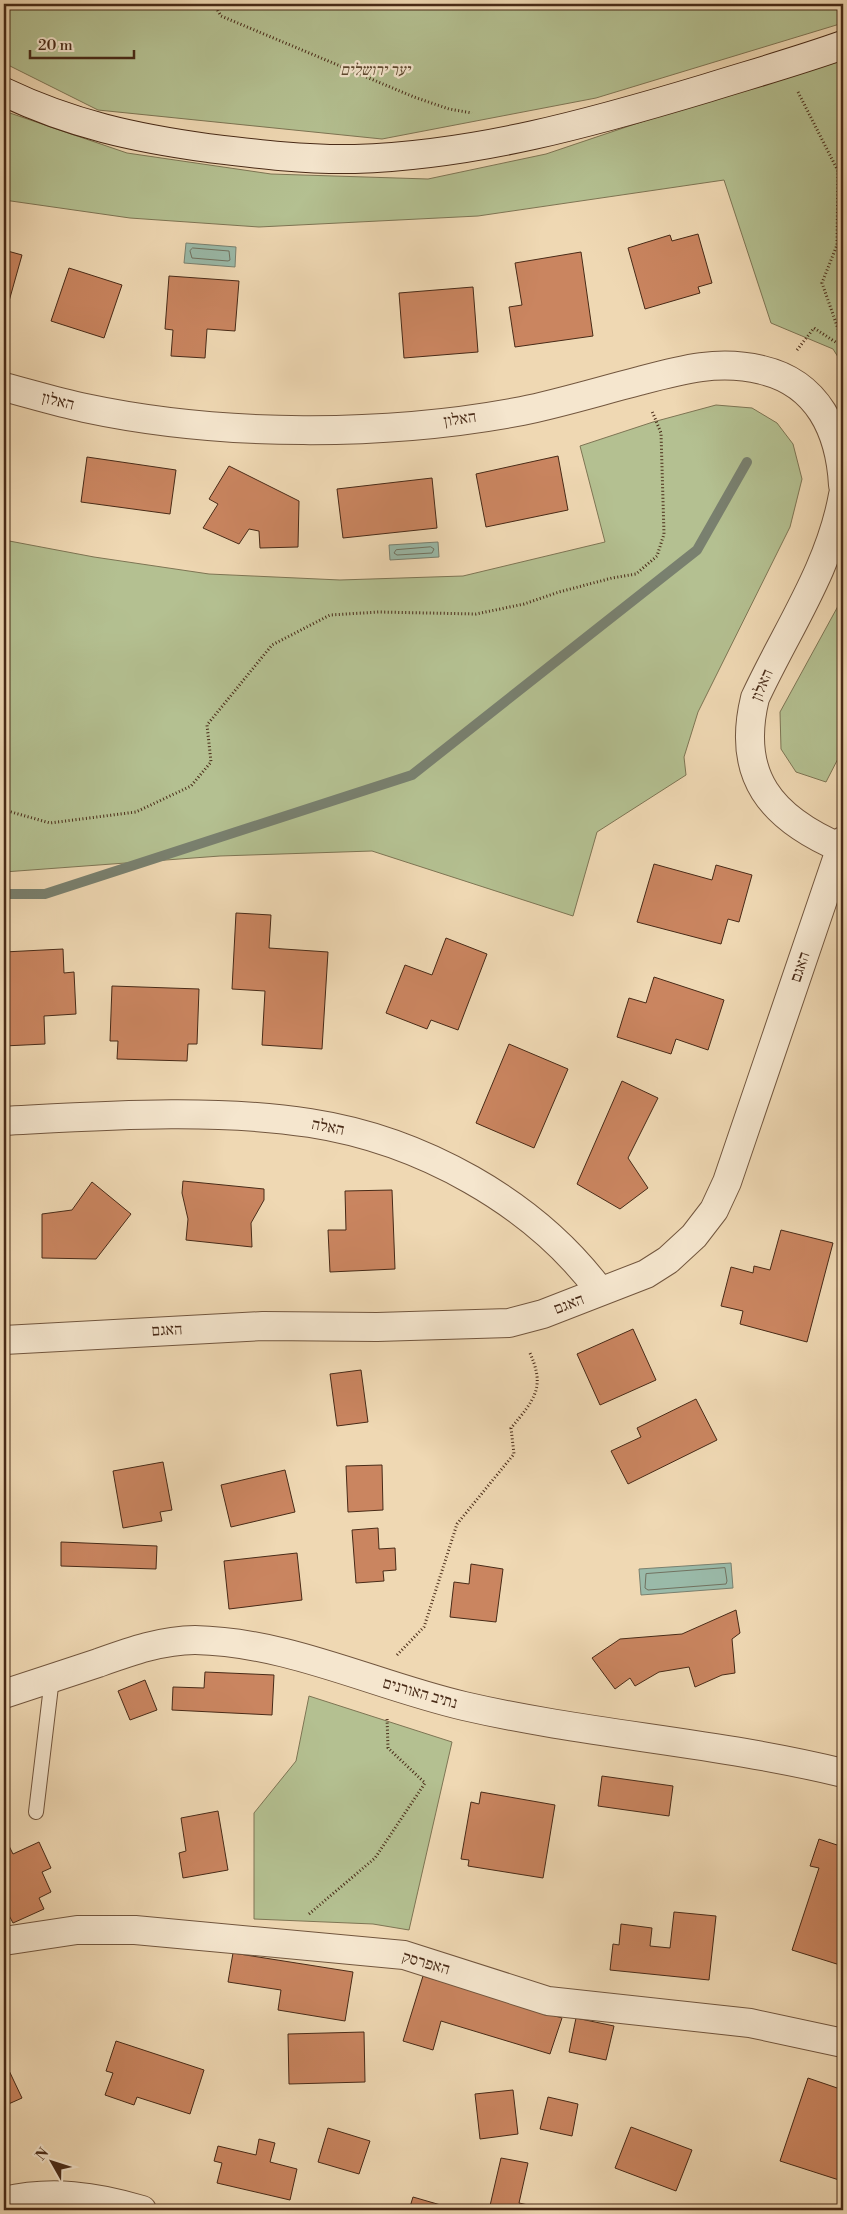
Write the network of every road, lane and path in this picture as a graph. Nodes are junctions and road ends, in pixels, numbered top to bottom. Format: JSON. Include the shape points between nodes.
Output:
{"nodes":[{"id":1,"x":214,"y":4,"type":"edge"},
{"id":2,"x":843,"y":46,"type":"edge"},
{"id":3,"x":784,"y":64,"type":"junction"},
{"id":4,"x":4,"y":92,"type":"edge"},
{"id":5,"x":480,"y":113,"type":"dead end"},
{"id":6,"x":843,"y":345,"type":"edge"},
{"id":7,"x":777,"y":376,"type":"junction"},
{"id":8,"x":640,"y":380,"type":"junction"},
{"id":9,"x":4,"y":387,"type":"edge"},
{"id":10,"x":843,"y":484,"type":"edge"},
{"id":11,"x":843,"y":495,"type":"edge"},
{"id":12,"x":4,"y":810,"type":"edge"},
{"id":13,"x":842,"y":844,"type":"edge"},
{"id":14,"x":4,"y":1121,"type":"edge"},
{"id":15,"x":600,"y":1291,"type":"junction"},
{"id":16,"x":509,"y":1323,"type":"junction"},
{"id":17,"x":4,"y":1340,"type":"edge"},
{"id":18,"x":52,"y":1678,"type":"junction"},
{"id":19,"x":387,"y":1683,"type":"junction"},
{"id":20,"x":4,"y":1694,"type":"edge"},
{"id":21,"x":843,"y":1773,"type":"edge"},
{"id":22,"x":36,"y":1812,"type":"dead end"},
{"id":23,"x":4,"y":1941,"type":"edge"},
{"id":24,"x":290,"y":1944,"type":"junction"},
{"id":25,"x":843,"y":2043,"type":"edge"},
{"id":26,"x":4,"y":2201,"type":"edge"},
{"id":27,"x":138,"y":2210,"type":"edge"}],
"edges":[{"from":1,"to":5,"type":"path","via":[[220,16],[414,97],[449,109]]},
{"from":2,"to":3,"type":"street"},
{"from":3,"to":4,"type":"street","via":[[592,122],[538,134],[438,152],[353,159],[271,156],[175,144],[107,131],[44,111]]},
{"from":3,"to":6,"type":"path","via":[[838,171],[837,245],[822,282]]},
{"from":6,"to":7,"type":"path","via":[[814,328]]},
{"from":7,"to":8,"type":"street","name":"האלון","via":[[763,370],[726,364],[683,368]]},
{"from":7,"to":10,"type":"street","name":"האלון","via":[[793,383],[816,403],[833,429],[842,459]]},
{"from":8,"to":9,"type":"street","name":"האלון","via":[[522,411],[410,426],[299,430],[190,424],[86,408]]},
{"from":8,"to":12,"type":"path","via":[[661,433],[664,534],[657,556],[636,574],[476,614],[330,614],[272,645],[207,725],[211,762],[191,786],[136,812],[50,823]]},
{"from":11,"to":13,"type":"street","name":"האלון","via":[[838,527],[824,562],[755,698],[749,742],[756,775],[783,814],[800,827]]},
{"from":13,"to":15,"type":"street","name":"האגם","via":[[727,1182],[714,1210],[694,1236],[668,1260],[646,1274]]},
{"from":14,"to":15,"type":"street","name":"האלה","via":[[137,1116],[232,1117],[310,1122],[349,1130],[427,1158],[498,1196],[558,1242],[583,1267]]},
{"from":15,"to":16,"type":"street","name":"האגם","via":[[543,1314]]},
{"from":16,"to":17,"type":"street","name":"האגם","via":[[262,1326]]},
{"from":16,"to":19,"type":"path","via":[[526,1345],[538,1371],[534,1400],[511,1428],[514,1454],[457,1524],[424,1627],[399,1651]]},
{"from":18,"to":19,"type":"street","name":"נתיב האורנים","via":[[142,1648],[193,1640],[246,1644]]},
{"from":18,"to":20,"type":"street","name":"נתיב האורנים"},
{"from":18,"to":22,"type":"lane"},
{"from":19,"to":21,"type":"street","name":"נתיב האורנים","via":[[463,1706],[788,1760]]},
{"from":19,"to":24,"type":"path","via":[[388,1748],[425,1783],[375,1858],[311,1910]]},
{"from":23,"to":24,"type":"street","name":"האפרסק","via":[[77,1930],[135,1930]]},
{"from":24,"to":25,"type":"street","name":"האפרסק","via":[[404,1955],[548,2001],[750,2023]]},
{"from":26,"to":27,"type":"street","via":[[62,2195],[114,2202]]}]}
